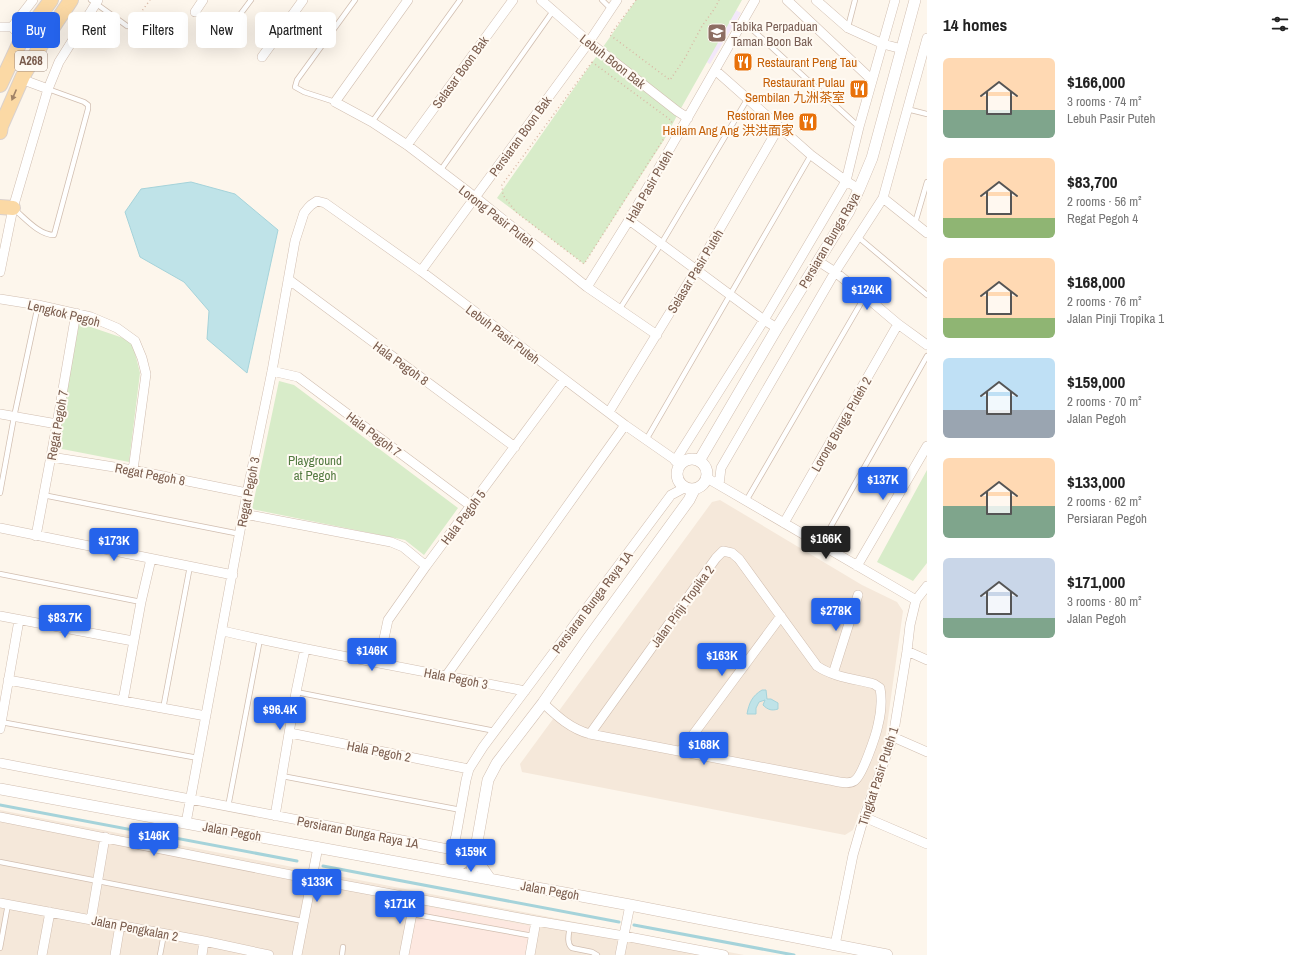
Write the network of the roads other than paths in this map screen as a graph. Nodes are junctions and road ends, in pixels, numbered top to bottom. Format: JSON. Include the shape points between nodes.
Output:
{"nodes":[{"id":1,"x":33,"y":0,"type":"edge"},
{"id":2,"x":51,"y":0,"type":"edge"},
{"id":3,"x":203,"y":0,"type":"edge"},
{"id":4,"x":251,"y":0,"type":"edge"},
{"id":5,"x":303,"y":0,"type":"edge"},
{"id":6,"x":355,"y":0,"type":"edge"},
{"id":7,"x":408,"y":0,"type":"edge"},
{"id":8,"x":460,"y":0,"type":"edge"},
{"id":9,"x":513,"y":0,"type":"edge"},
{"id":10,"x":541,"y":0,"type":"edge"},
{"id":11,"x":602,"y":0,"type":"edge"},
{"id":12,"x":617,"y":0,"type":"edge"},
{"id":13,"x":755,"y":0,"type":"edge"},
{"id":14,"x":787,"y":0,"type":"edge"},
{"id":15,"x":816,"y":0,"type":"edge"},
{"id":16,"x":855,"y":0,"type":"edge"},
{"id":17,"x":895,"y":0,"type":"edge"},
{"id":18,"x":915,"y":0,"type":"edge"},
{"id":19,"x":71,"y":1,"type":"edge"},
{"id":20,"x":95,"y":1,"type":"edge"},
{"id":21,"x":611,"y":8,"type":"junction"},
{"id":22,"x":553,"y":11,"type":"junction"},
{"id":23,"x":27,"y":12,"type":"edge"},
{"id":24,"x":42,"y":12,"type":"edge"},
{"id":25,"x":56,"y":12,"type":"edge"},
{"id":26,"x":195,"y":12,"type":"dead end"},
{"id":27,"x":242,"y":12,"type":"edge"},
{"id":28,"x":743,"y":21,"type":"junction"},
{"id":29,"x":127,"y":26,"type":"road end"},
{"id":30,"x":0,"y":27,"type":"edge"},
{"id":31,"x":848,"y":28,"type":"junction"},
{"id":32,"x":12,"y":31,"type":"edge"},
{"id":33,"x":927,"y":38,"type":"edge"},
{"id":34,"x":588,"y":42,"type":"junction"},
{"id":35,"x":883,"y":44,"type":"junction"},
{"id":36,"x":12,"y":48,"type":"edge"},
{"id":37,"x":29,"y":48,"type":"edge"},
{"id":38,"x":902,"y":49,"type":"junction"},
{"id":39,"x":262,"y":57,"type":"dead end"},
{"id":40,"x":715,"y":70,"type":"junction"},
{"id":41,"x":22,"y":77,"type":"junction"},
{"id":42,"x":872,"y":80,"type":"junction"},
{"id":43,"x":0,"y":85,"type":"edge"},
{"id":44,"x":48,"y":89,"type":"junction"},
{"id":45,"x":748,"y":98,"type":"junction"},
{"id":46,"x":335,"y":102,"type":"junction"},
{"id":47,"x":908,"y":109,"type":"junction"},
{"id":48,"x":927,"y":114,"type":"edge"},
{"id":49,"x":688,"y":118,"type":"junction"},
{"id":50,"x":372,"y":122,"type":"junction"},
{"id":51,"x":779,"y":127,"type":"junction"},
{"id":52,"x":859,"y":127,"type":"junction"},
{"id":53,"x":0,"y":132,"type":"edge"},
{"id":54,"x":407,"y":145,"type":"junction"},
{"id":55,"x":811,"y":155,"type":"junction"},
{"id":56,"x":440,"y":171,"type":"junction"},
{"id":57,"x":846,"y":181,"type":"junction"},
{"id":58,"x":927,"y":182,"type":"edge"},
{"id":59,"x":859,"y":189,"type":"junction"},
{"id":60,"x":475,"y":197,"type":"junction"},
{"id":61,"x":883,"y":198,"type":"junction"},
{"id":62,"x":325,"y":203,"type":"joint"},
{"id":63,"x":6,"y":207,"type":"edge"},
{"id":64,"x":629,"y":220,"type":"junction"},
{"id":65,"x":915,"y":223,"type":"junction"},
{"id":66,"x":927,"y":233,"type":"edge"},
{"id":67,"x":858,"y":237,"type":"junction"},
{"id":68,"x":661,"y":244,"type":"junction"},
{"id":69,"x":818,"y":261,"type":"junction"},
{"id":70,"x":696,"y":270,"type":"junction"},
{"id":71,"x":422,"y":271,"type":"junction"},
{"id":72,"x":0,"y":272,"type":"edge"},
{"id":73,"x":835,"y":272,"type":"junction"},
{"id":74,"x":288,"y":280,"type":"junction"},
{"id":75,"x":587,"y":287,"type":"junction"},
{"id":76,"x":729,"y":294,"type":"junction"},
{"id":77,"x":927,"y":295,"type":"edge"},
{"id":78,"x":866,"y":296,"type":"junction"},
{"id":79,"x":0,"y":299,"type":"edge"},
{"id":80,"x":38,"y":305,"type":"junction"},
{"id":81,"x":619,"y":310,"type":"junction"},
{"id":82,"x":76,"y":313,"type":"junction"},
{"id":83,"x":764,"y":320,"type":"junction"},
{"id":84,"x":898,"y":324,"type":"junction"},
{"id":85,"x":778,"y":328,"type":"junction"},
{"id":86,"x":657,"y":335,"type":"junction"},
{"id":87,"x":927,"y":345,"type":"edge"},
{"id":88,"x":927,"y":356,"type":"edge"},
{"id":89,"x":272,"y":371,"type":"junction"},
{"id":90,"x":564,"y":380,"type":"junction"},
{"id":91,"x":609,"y":412,"type":"junction"},
{"id":92,"x":0,"y":414,"type":"edge"},
{"id":93,"x":14,"y":417,"type":"junction"},
{"id":94,"x":58,"y":424,"type":"junction"},
{"id":95,"x":625,"y":425,"type":"junction"},
{"id":96,"x":646,"y":440,"type":"junction"},
{"id":97,"x":927,"y":446,"type":"edge"},
{"id":98,"x":515,"y":447,"type":"junction"},
{"id":99,"x":51,"y":457,"type":"junction"},
{"id":100,"x":700,"y":461,"type":"junction"},
{"id":101,"x":678,"y":462,"type":"junction"},
{"id":102,"x":133,"y":470,"type":"junction"},
{"id":103,"x":707,"y":478,"type":"junction"},
{"id":104,"x":719,"y":485,"type":"junction"},
{"id":105,"x":689,"y":489,"type":"junction"},
{"id":106,"x":0,"y":493,"type":"edge"},
{"id":107,"x":247,"y":493,"type":"junction"},
{"id":108,"x":43,"y":495,"type":"junction"},
{"id":109,"x":746,"y":501,"type":"junction"},
{"id":110,"x":471,"y":506,"type":"junction"},
{"id":111,"x":244,"y":514,"type":"junction"},
{"id":112,"x":784,"y":523,"type":"junction"},
{"id":113,"x":0,"y":528,"type":"edge"},
{"id":114,"x":240,"y":534,"type":"junction"},
{"id":115,"x":36,"y":536,"type":"junction"},
{"id":116,"x":821,"y":544,"type":"junction"},
{"id":117,"x":151,"y":559,"type":"junction"},
{"id":118,"x":190,"y":566,"type":"junction"},
{"id":119,"x":426,"y":566,"type":"junction"},
{"id":120,"x":857,"y":566,"type":"junction"},
{"id":121,"x":0,"y":574,"type":"edge"},
{"id":122,"x":233,"y":575,"type":"junction"},
{"id":123,"x":927,"y":586,"type":"edge"},
{"id":124,"x":858,"y":595,"type":"dead end"},
{"id":125,"x":916,"y":600,"type":"junction"},
{"id":126,"x":141,"y":602,"type":"junction"},
{"id":127,"x":0,"y":616,"type":"edge"},
{"id":128,"x":781,"y":616,"type":"junction"},
{"id":129,"x":19,"y":620,"type":"junction"},
{"id":130,"x":222,"y":631,"type":"junction"},
{"id":131,"x":260,"y":639,"type":"junction"},
{"id":132,"x":134,"y":641,"type":"junction"},
{"id":133,"x":305,"y":649,"type":"junction"},
{"id":134,"x":907,"y":651,"type":"junction"},
{"id":135,"x":927,"y":660,"type":"edge"},
{"id":136,"x":379,"y":662,"type":"junction"},
{"id":137,"x":833,"y":674,"type":"junction"},
{"id":138,"x":446,"y":676,"type":"junction"},
{"id":139,"x":8,"y":680,"type":"junction"},
{"id":140,"x":525,"y":691,"type":"junction"},
{"id":141,"x":296,"y":692,"type":"junction"},
{"id":142,"x":123,"y":701,"type":"junction"},
{"id":143,"x":543,"y":703,"type":"junction"},
{"id":144,"x":163,"y":709,"type":"junction"},
{"id":145,"x":206,"y":716,"type":"junction"},
{"id":146,"x":1,"y":725,"type":"edge"},
{"id":147,"x":495,"y":731,"type":"junction"},
{"id":148,"x":290,"y":733,"type":"junction"},
{"id":149,"x":590,"y":734,"type":"junction"},
{"id":150,"x":893,"y":737,"type":"junction"},
{"id":151,"x":681,"y":751,"type":"junction"},
{"id":152,"x":927,"y":752,"type":"edge"},
{"id":153,"x":198,"y":758,"type":"junction"},
{"id":154,"x":0,"y":763,"type":"edge"},
{"id":155,"x":469,"y":769,"type":"junction"},
{"id":156,"x":282,"y":776,"type":"junction"},
{"id":157,"x":0,"y":789,"type":"edge"},
{"id":158,"x":190,"y":799,"type":"junction"},
{"id":159,"x":228,"y":807,"type":"junction"},
{"id":160,"x":461,"y":810,"type":"junction"},
{"id":161,"x":275,"y":816,"type":"junction"},
{"id":162,"x":0,"y":817,"type":"edge"},
{"id":163,"x":864,"y":817,"type":"junction"},
{"id":164,"x":186,"y":823,"type":"junction"},
{"id":165,"x":105,"y":837,"type":"junction"},
{"id":166,"x":927,"y":844,"type":"edge"},
{"id":167,"x":318,"y":847,"type":"junction"},
{"id":168,"x":475,"y":852,"type":"junction"},
{"id":169,"x":0,"y":862,"type":"edge"},
{"id":170,"x":444,"y":871,"type":"junction"},
{"id":171,"x":470,"y":876,"type":"junction"},
{"id":172,"x":311,"y":879,"type":"junction"},
{"id":173,"x":490,"y":879,"type":"junction"},
{"id":174,"x":98,"y":882,"type":"junction"},
{"id":175,"x":415,"y":898,"type":"junction"},
{"id":176,"x":4,"y":904,"type":"edge"},
{"id":177,"x":630,"y":905,"type":"junction"},
{"id":178,"x":50,"y":912,"type":"junction"},
{"id":179,"x":412,"y":914,"type":"junction"},
{"id":180,"x":91,"y":920,"type":"junction"},
{"id":181,"x":303,"y":921,"type":"junction"},
{"id":182,"x":536,"y":921,"type":"junction"},
{"id":183,"x":120,"y":925,"type":"junction"},
{"id":184,"x":570,"y":926,"type":"junction"},
{"id":185,"x":164,"y":934,"type":"junction"},
{"id":186,"x":534,"y":936,"type":"junction"},
{"id":187,"x":624,"y":936,"type":"junction"},
{"id":188,"x":204,"y":941,"type":"junction"},
{"id":189,"x":835,"y":945,"type":"junction"},
{"id":190,"x":343,"y":947,"type":"dead end"},
{"id":191,"x":0,"y":948,"type":"edge"},
{"id":192,"x":245,"y":953,"type":"edge"},
{"id":193,"x":42,"y":955,"type":"edge"},
{"id":194,"x":115,"y":955,"type":"edge"},
{"id":195,"x":160,"y":955,"type":"edge"},
{"id":196,"x":202,"y":955,"type":"edge"},
{"id":197,"x":269,"y":955,"type":"edge"},
{"id":198,"x":297,"y":955,"type":"edge"},
{"id":199,"x":342,"y":955,"type":"edge"},
{"id":200,"x":404,"y":955,"type":"edge"},
{"id":201,"x":530,"y":955,"type":"edge"},
{"id":202,"x":597,"y":955,"type":"edge"},
{"id":203,"x":620,"y":955,"type":"edge"},
{"id":204,"x":724,"y":955,"type":"edge"},
{"id":205,"x":887,"y":955,"type":"edge"}],
"edges":[{"from":1,"to":23,"type":"street"},
{"from":2,"to":24,"type":"main road","number":"A268"},
{"from":3,"to":26,"type":"street"},
{"from":4,"to":27,"type":"lane"},
{"from":5,"to":39,"type":"street"},
{"from":6,"to":46,"type":"lane","via":[[297,80],[295,87]]},
{"from":7,"to":46,"type":"street"},
{"from":8,"to":50,"type":"lane"},
{"from":9,"to":54,"type":"street","name":"Selasar Boon Bak"},
{"from":10,"to":22,"type":"street","name":"Lebuh Boon Bak"},
{"from":11,"to":21,"type":"lane"},
{"from":12,"to":21,"type":"street","name":"Persiaran Boon Bak"},
{"from":13,"to":28,"type":"street","name":"Hala Pasir Puteh"},
{"from":14,"to":42,"type":"street"},
{"from":15,"to":31,"type":"street"},
{"from":16,"to":31,"type":"lane"},
{"from":17,"to":35,"type":"street"},
{"from":18,"to":38,"type":"street","name":"Persiaran Bunga Raya"},
{"from":19,"to":25,"type":"main road"},
{"from":19,"to":41,"type":"main road","number":"A268"},
{"from":20,"to":29,"type":"lane"},
{"from":20,"to":44,"type":"street","via":[[59,62]]},
{"from":21,"to":34,"type":"street","name":"Persiaran Boon Bak"},
{"from":22,"to":34,"type":"street","name":"Lebuh Boon Bak"},
{"from":22,"to":56,"type":"lane"},
{"from":28,"to":40,"type":"street","name":"Hala Pasir Puteh"},
{"from":28,"to":52,"type":"lane"},
{"from":30,"to":32,"type":"street"},
{"from":31,"to":35,"type":"street"},
{"from":33,"to":47,"type":"street","name":"Persiaran Bunga Raya"},
{"from":34,"to":49,"type":"street","name":"Lebuh Boon Bak"},
{"from":34,"to":60,"type":"street","name":"Persiaran Boon Bak"},
{"from":35,"to":38,"type":"street"},
{"from":35,"to":42,"type":"street"},
{"from":36,"to":43,"type":"main road","number":"A268"},
{"from":37,"to":41,"type":"main road"},
{"from":38,"to":59,"type":"street","name":"Persiaran Bunga Raya","via":[[872,158]]},
{"from":40,"to":45,"type":"street"},
{"from":40,"to":49,"type":"street","name":"Hala Pasir Puteh"},
{"from":41,"to":44,"type":"street"},
{"from":41,"to":53,"type":"main road","number":"A268","one_way":true},
{"from":42,"to":52,"type":"street"},
{"from":44,"to":63,"type":"street"},
{"from":44,"to":63,"type":"lane","via":[[88,105],[54,235],[38,229]]},
{"from":45,"to":51,"type":"street"},
{"from":45,"to":68,"type":"lane"},
{"from":46,"to":50,"type":"street","name":"Lorong Pasir Puteh"},
{"from":47,"to":48,"type":"lane"},
{"from":47,"to":61,"type":"street","name":"Persiaran Bunga Raya"},
{"from":49,"to":64,"type":"street","name":"Hala Pasir Puteh"},
{"from":50,"to":54,"type":"street","name":"Lorong Pasir Puteh"},
{"from":51,"to":55,"type":"street"},
{"from":51,"to":70,"type":"street","name":"Selasar Pasir Puteh"},
{"from":52,"to":57,"type":"street"},
{"from":54,"to":56,"type":"street","name":"Lorong Pasir Puteh"},
{"from":55,"to":57,"type":"street"},
{"from":55,"to":76,"type":"lane"},
{"from":56,"to":60,"type":"street","name":"Lorong Pasir Puteh"},
{"from":57,"to":59,"type":"street"},
{"from":57,"to":83,"type":"street"},
{"from":58,"to":65,"type":"lane"},
{"from":59,"to":69,"type":"street","name":"Persiaran Bunga Raya","via":[[849,211]]},
{"from":60,"to":71,"type":"street","name":"Persiaran Boon Bak"},
{"from":60,"to":75,"type":"street","name":"Lorong Pasir Puteh"},
{"from":61,"to":65,"type":"street"},
{"from":61,"to":67,"type":"street","name":"Persiaran Bunga Raya"},
{"from":62,"to":71,"type":"street","name":"Lebuh Pasir Puteh"},
{"from":62,"to":74,"type":"street","name":"Regat Pegoh 3","via":[[314,203],[304,213],[295,241]]},
{"from":63,"to":72,"type":"street"},
{"from":64,"to":68,"type":"street"},
{"from":64,"to":75,"type":"street","name":"Hala Pasir Puteh"},
{"from":65,"to":66,"type":"street"},
{"from":67,"to":73,"type":"street","name":"Persiaran Bunga Raya"},
{"from":67,"to":77,"type":"lane"},
{"from":68,"to":70,"type":"street"},
{"from":68,"to":81,"type":"lane"},
{"from":69,"to":73,"type":"street"},
{"from":69,"to":85,"type":"street","name":"Persiaran Bunga Raya"},
{"from":70,"to":76,"type":"street"},
{"from":70,"to":86,"type":"street","name":"Selasar Pasir Puteh"},
{"from":71,"to":90,"type":"street","name":"Lebuh Pasir Puteh"},
{"from":73,"to":78,"type":"street"},
{"from":73,"to":104,"type":"street","name":"Persiaran Bunga Raya","via":[[721,468]]},
{"from":74,"to":89,"type":"street","name":"Regat Pegoh 3"},
{"from":74,"to":98,"type":"street","name":"Hala Pegoh 8"},
{"from":75,"to":81,"type":"street","name":"Lorong Pasir Puteh"},
{"from":76,"to":83,"type":"street"},
{"from":76,"to":96,"type":"lane"},
{"from":78,"to":84,"type":"street"},
{"from":78,"to":109,"type":"lane"},
{"from":79,"to":80,"type":"street","name":"Lengkok Pegoh"},
{"from":80,"to":82,"type":"street","name":"Lengkok Pegoh"},
{"from":80,"to":93,"type":"lane"},
{"from":81,"to":86,"type":"street","name":"Lorong Pasir Puteh"},
{"from":82,"to":94,"type":"street","name":"Regat Pegoh 7"},
{"from":82,"to":102,"type":"street","name":"Lengkok Pegoh","via":[[117,328],[135,340],[142,358],[146,374]]},
{"from":83,"to":85,"type":"street"},
{"from":83,"to":101,"type":"street"},
{"from":84,"to":87,"type":"street"},
{"from":84,"to":112,"type":"street","name":"Lorong Bunga Puteh 2"},
{"from":85,"to":100,"type":"street","name":"Persiaran Bunga Raya"},
{"from":86,"to":91,"type":"street","name":"Selasar Pasir Puteh"},
{"from":88,"to":116,"type":"lane"},
{"from":89,"to":107,"type":"street","name":"Regat Pegoh 3"},
{"from":89,"to":110,"type":"street","name":"Hala Pegoh 7","via":[[298,377]]},
{"from":90,"to":91,"type":"street","name":"Lebuh Pasir Puteh"},
{"from":90,"to":98,"type":"street","name":"Hala Pegoh 5"},
{"from":91,"to":95,"type":"street","name":"Lebuh Pasir Puteh"},
{"from":92,"to":93,"type":"street"},
{"from":93,"to":94,"type":"street"},
{"from":93,"to":106,"type":"lane"},
{"from":94,"to":99,"type":"street","name":"Regat Pegoh 7"},
{"from":95,"to":96,"type":"street","name":"Lebuh Pasir Puteh"},
{"from":95,"to":138,"type":"street"},
{"from":96,"to":101,"type":"street","name":"Lebuh Pasir Puteh"},
{"from":97,"to":120,"type":"street"},
{"from":98,"to":110,"type":"street","name":"Hala Pegoh 5"},
{"from":99,"to":102,"type":"street","name":"Regat Pegoh 8"},
{"from":99,"to":108,"type":"street","name":"Regat Pegoh 7"},
{"from":100,"to":101,"type":"street","via":[[693,459]]},
{"from":100,"to":103,"type":"street","via":[[706,468]]},
{"from":101,"to":105,"type":"street","via":[[679,483]]},
{"from":102,"to":107,"type":"street","name":"Regat Pegoh 8"},
{"from":103,"to":104,"type":"street"},
{"from":103,"to":105,"type":"street","via":[[700,488]]},
{"from":104,"to":109,"type":"street"},
{"from":105,"to":140,"type":"street","name":"Persiaran Bunga Raya 1A","via":[[671,495]]},
{"from":105,"to":143,"type":"street","via":[[685,506]]},
{"from":107,"to":111,"type":"street","name":"Regat Pegoh 3"},
{"from":108,"to":114,"type":"lane"},
{"from":108,"to":115,"type":"street","name":"Regat Pegoh 7"},
{"from":109,"to":112,"type":"street"},
{"from":110,"to":119,"type":"street","name":"Hala Pegoh 5"},
{"from":111,"to":114,"type":"street","name":"Regat Pegoh 3"},
{"from":111,"to":119,"type":"street","via":[[391,542],[403,547]]},
{"from":112,"to":116,"type":"street"},
{"from":113,"to":115,"type":"street"},
{"from":114,"to":122,"type":"street","name":"Regat Pegoh 3"},
{"from":115,"to":117,"type":"street"},
{"from":116,"to":120,"type":"street"},
{"from":117,"to":118,"type":"street"},
{"from":117,"to":126,"type":"street"},
{"from":118,"to":122,"type":"street"},
{"from":118,"to":144,"type":"lane"},
{"from":119,"to":136,"type":"street","name":"Hala Pegoh 5","via":[[388,620]]},
{"from":120,"to":125,"type":"street"},
{"from":121,"to":126,"type":"lane"},
{"from":122,"to":130,"type":"street","name":"Regat Pegoh 3"},
{"from":123,"to":125,"type":"street","name":"Tingkat Pasir Puteh 1"},
{"from":124,"to":137,"type":"street"},
{"from":125,"to":134,"type":"street","name":"Tingkat Pasir Puteh 1"},
{"from":126,"to":132,"type":"street"},
{"from":127,"to":129,"type":"street"},
{"from":128,"to":137,"type":"street","via":[[817,666]]},
{"from":128,"to":149,"type":"street","name":"Jalan Pinji Tropika 2","via":[[739,559],[732,552],[723,552],[716,558]]},
{"from":128,"to":151,"type":"street"},
{"from":129,"to":132,"type":"street"},
{"from":129,"to":139,"type":"street"},
{"from":130,"to":131,"type":"street","name":"Hala Pegoh 3"},
{"from":130,"to":145,"type":"street","name":"Regat Pegoh 3"},
{"from":131,"to":133,"type":"street","name":"Hala Pegoh 3"},
{"from":131,"to":159,"type":"lane"},
{"from":132,"to":142,"type":"street"},
{"from":133,"to":136,"type":"street","name":"Hala Pegoh 3"},
{"from":133,"to":141,"type":"street"},
{"from":134,"to":135,"type":"street"},
{"from":134,"to":150,"type":"street","name":"Tingkat Pasir Puteh 1"},
{"from":136,"to":138,"type":"street","name":"Hala Pegoh 3"},
{"from":137,"to":151,"type":"street","via":[[874,684],[880,688],[878,725],[863,768],[855,781],[829,780]]},
{"from":138,"to":140,"type":"street","name":"Hala Pegoh 3"},
{"from":139,"to":142,"type":"street"},
{"from":139,"to":146,"type":"street"},
{"from":140,"to":147,"type":"street","name":"Persiaran Bunga Raya 1A"},
{"from":141,"to":147,"type":"lane"},
{"from":141,"to":148,"type":"street"},
{"from":142,"to":144,"type":"street"},
{"from":143,"to":149,"type":"street","via":[[561,720],[579,731]]},
{"from":143,"to":168,"type":"street","via":[[497,763],[488,780]]},
{"from":144,"to":145,"type":"street"},
{"from":145,"to":153,"type":"street","name":"Regat Pegoh 3"},
{"from":146,"to":153,"type":"lane"},
{"from":147,"to":155,"type":"street","name":"Persiaran Bunga Raya 1A"},
{"from":148,"to":155,"type":"street","name":"Hala Pegoh 2"},
{"from":148,"to":156,"type":"street"},
{"from":149,"to":151,"type":"street"},
{"from":150,"to":152,"type":"street"},
{"from":150,"to":163,"type":"street","name":"Tingkat Pasir Puteh 1"},
{"from":153,"to":158,"type":"street","name":"Regat Pegoh 3"},
{"from":154,"to":158,"type":"street","name":"Persiaran Bunga Raya 1A"},
{"from":155,"to":160,"type":"street","name":"Persiaran Bunga Raya 1A"},
{"from":156,"to":160,"type":"lane"},
{"from":156,"to":161,"type":"street"},
{"from":157,"to":164,"type":"street","name":"Jalan Pegoh"},
{"from":158,"to":159,"type":"street","name":"Persiaran Bunga Raya 1A"},
{"from":158,"to":164,"type":"street","name":"Regat Pegoh 3"},
{"from":159,"to":161,"type":"street","name":"Persiaran Bunga Raya 1A"},
{"from":160,"to":161,"type":"street","name":"Persiaran Bunga Raya 1A","via":[[453,846],[448,849]]},
{"from":162,"to":165,"type":"street"},
{"from":163,"to":166,"type":"street"},
{"from":163,"to":189,"type":"street","name":"Tingkat Pasir Puteh 1","via":[[853,855]]},
{"from":164,"to":167,"type":"street","name":"Jalan Pegoh"},
{"from":165,"to":172,"type":"street"},
{"from":165,"to":174,"type":"street"},
{"from":167,"to":170,"type":"street","name":"Jalan Pegoh"},
{"from":167,"to":172,"type":"street"},
{"from":168,"to":170,"type":"street","via":[[460,866]]},
{"from":168,"to":171,"type":"street"},
{"from":168,"to":173,"type":"street","via":[[478,862]]},
{"from":169,"to":174,"type":"lane"},
{"from":170,"to":171,"type":"street","name":"Jalan Pegoh"},
{"from":171,"to":173,"type":"street","name":"Jalan Pegoh"},
{"from":172,"to":175,"type":"street"},
{"from":172,"to":181,"type":"street"},
{"from":173,"to":177,"type":"street","name":"Jalan Pegoh"},
{"from":174,"to":180,"type":"street"},
{"from":174,"to":181,"type":"lane"},
{"from":175,"to":179,"type":"street"},
{"from":175,"to":182,"type":"street"},
{"from":176,"to":178,"type":"street","name":"Jalan Pengkalan 2"},
{"from":176,"to":191,"type":"lane"},
{"from":177,"to":187,"type":"street"},
{"from":177,"to":189,"type":"street","name":"Jalan Pegoh"},
{"from":178,"to":180,"type":"street","name":"Jalan Pengkalan 2"},
{"from":178,"to":193,"type":"street"},
{"from":179,"to":186,"type":"lane"},
{"from":179,"to":200,"type":"street"},
{"from":180,"to":183,"type":"street","name":"Jalan Pengkalan 2"},
{"from":181,"to":198,"type":"street"},
{"from":182,"to":184,"type":"street"},
{"from":182,"to":186,"type":"street"},
{"from":183,"to":185,"type":"street","name":"Jalan Pengkalan 2"},
{"from":183,"to":194,"type":"street"},
{"from":184,"to":187,"type":"street"},
{"from":184,"to":202,"type":"lane","via":[[570,946]]},
{"from":185,"to":188,"type":"street","name":"Jalan Pengkalan 2"},
{"from":185,"to":195,"type":"lane"},
{"from":186,"to":201,"type":"street"},
{"from":187,"to":203,"type":"street"},
{"from":187,"to":204,"type":"street"},
{"from":188,"to":192,"type":"street","name":"Jalan Pengkalan 2"},
{"from":188,"to":196,"type":"street"},
{"from":189,"to":205,"type":"street","name":"Jalan Pegoh"},
{"from":190,"to":199,"type":"lane"},
{"from":192,"to":197,"type":"street","name":"Jalan Pengkalan 2"}]}
